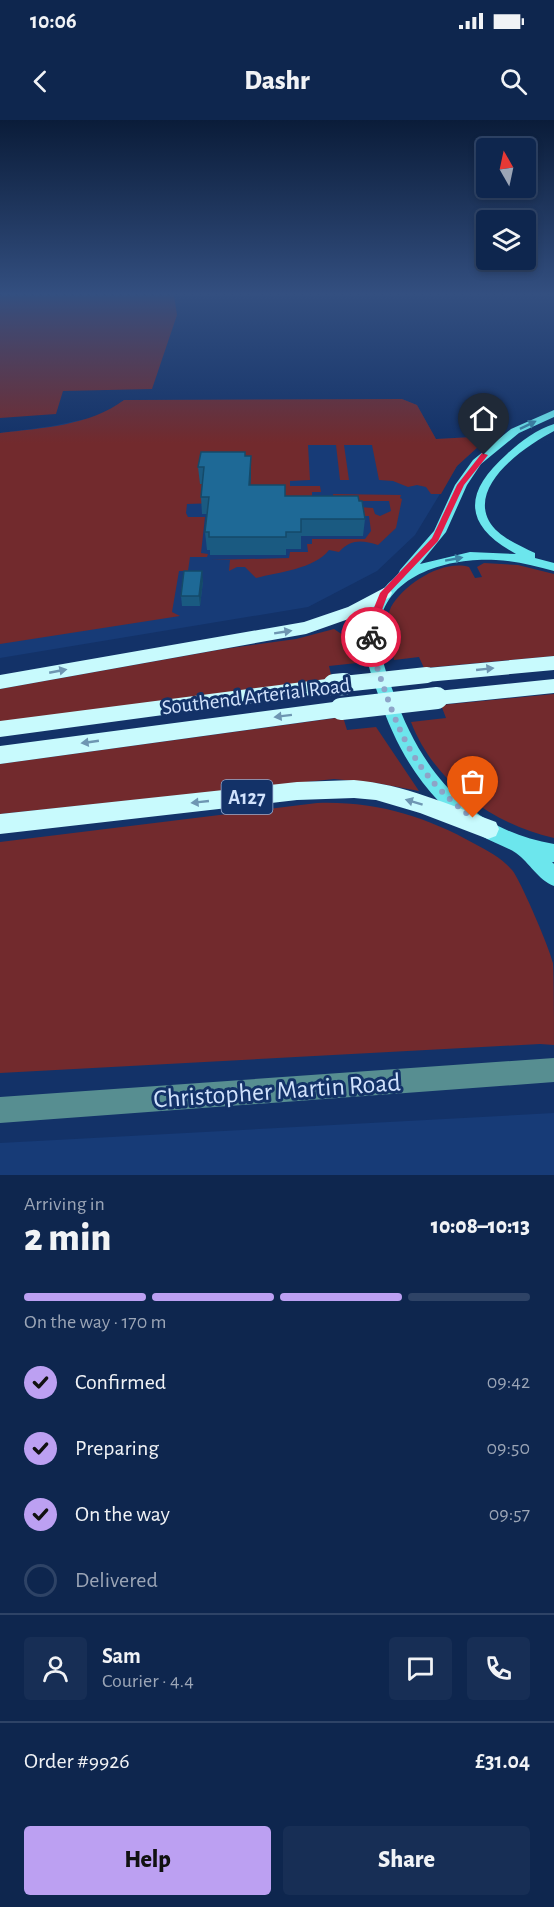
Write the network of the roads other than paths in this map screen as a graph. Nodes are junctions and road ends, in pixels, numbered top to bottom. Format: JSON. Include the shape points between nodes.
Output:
{"nodes":[{"id":1,"x":554,"y":413,"type":"edge"},
{"id":2,"x":554,"y":427,"type":"edge"},
{"id":3,"x":540,"y":562,"type":"junction"},
{"id":4,"x":554,"y":567,"type":"edge"},
{"id":5,"x":399,"y":579,"type":"junction"},
{"id":6,"x":384,"y":593,"type":"junction"},
{"id":7,"x":554,"y":663,"type":"edge"},
{"id":8,"x":0,"y":682,"type":"edge"},
{"id":9,"x":554,"y":686,"type":"edge"},
{"id":10,"x":0,"y":729,"type":"edge"},
{"id":11,"x":0,"y":755,"type":"edge"},
{"id":12,"x":0,"y":824,"type":"edge"},
{"id":13,"x":489,"y":829,"type":"junction"},
{"id":14,"x":523,"y":847,"type":"junction"},
{"id":15,"x":554,"y":853,"type":"edge"},
{"id":16,"x":554,"y":877,"type":"edge"},
{"id":17,"x":554,"y":1070,"type":"edge"},
{"id":18,"x":0,"y":1110,"type":"edge"}],
"edges":[{"from":5,"to":1,"type":"main road","one_way":true,"via":[[440,532],[461,485],[477,462],[515,431]]},
{"from":2,"to":3,"type":"main road","via":[[502,462],[483,490],[480,504],[481,517],[491,531]]},
{"from":3,"to":4,"type":"main road"},
{"from":5,"to":3,"type":"main road","one_way":true,"via":[[425,566],[457,558],[506,556]]},
{"from":5,"to":6,"type":"main road"},
{"from":8,"to":6,"type":"highway","one_way":true,"via":[[306,628],[354,611]]},
{"from":6,"to":13,"type":"main road","via":[[371,633],[373,653],[403,739],[430,781]]},
{"from":10,"to":7,"type":"highway","name":"Southend Arterial Road","one_way":true,"bridge":true,"via":[[334,685]]},
{"from":9,"to":11,"type":"highway","name":"Southend Arterial Road","one_way":true,"bridge":true,"via":[[341,709]]},
{"from":13,"to":12,"type":"highway","number":"A127","one_way":true,"via":[[422,804],[354,789],[297,791]]},
{"from":13,"to":14,"type":"main road"},
{"from":14,"to":15,"type":"main road"},
{"from":14,"to":16,"type":"main road"},
{"from":17,"to":18,"type":"street","name":"Christopher Martin Road"}]}
